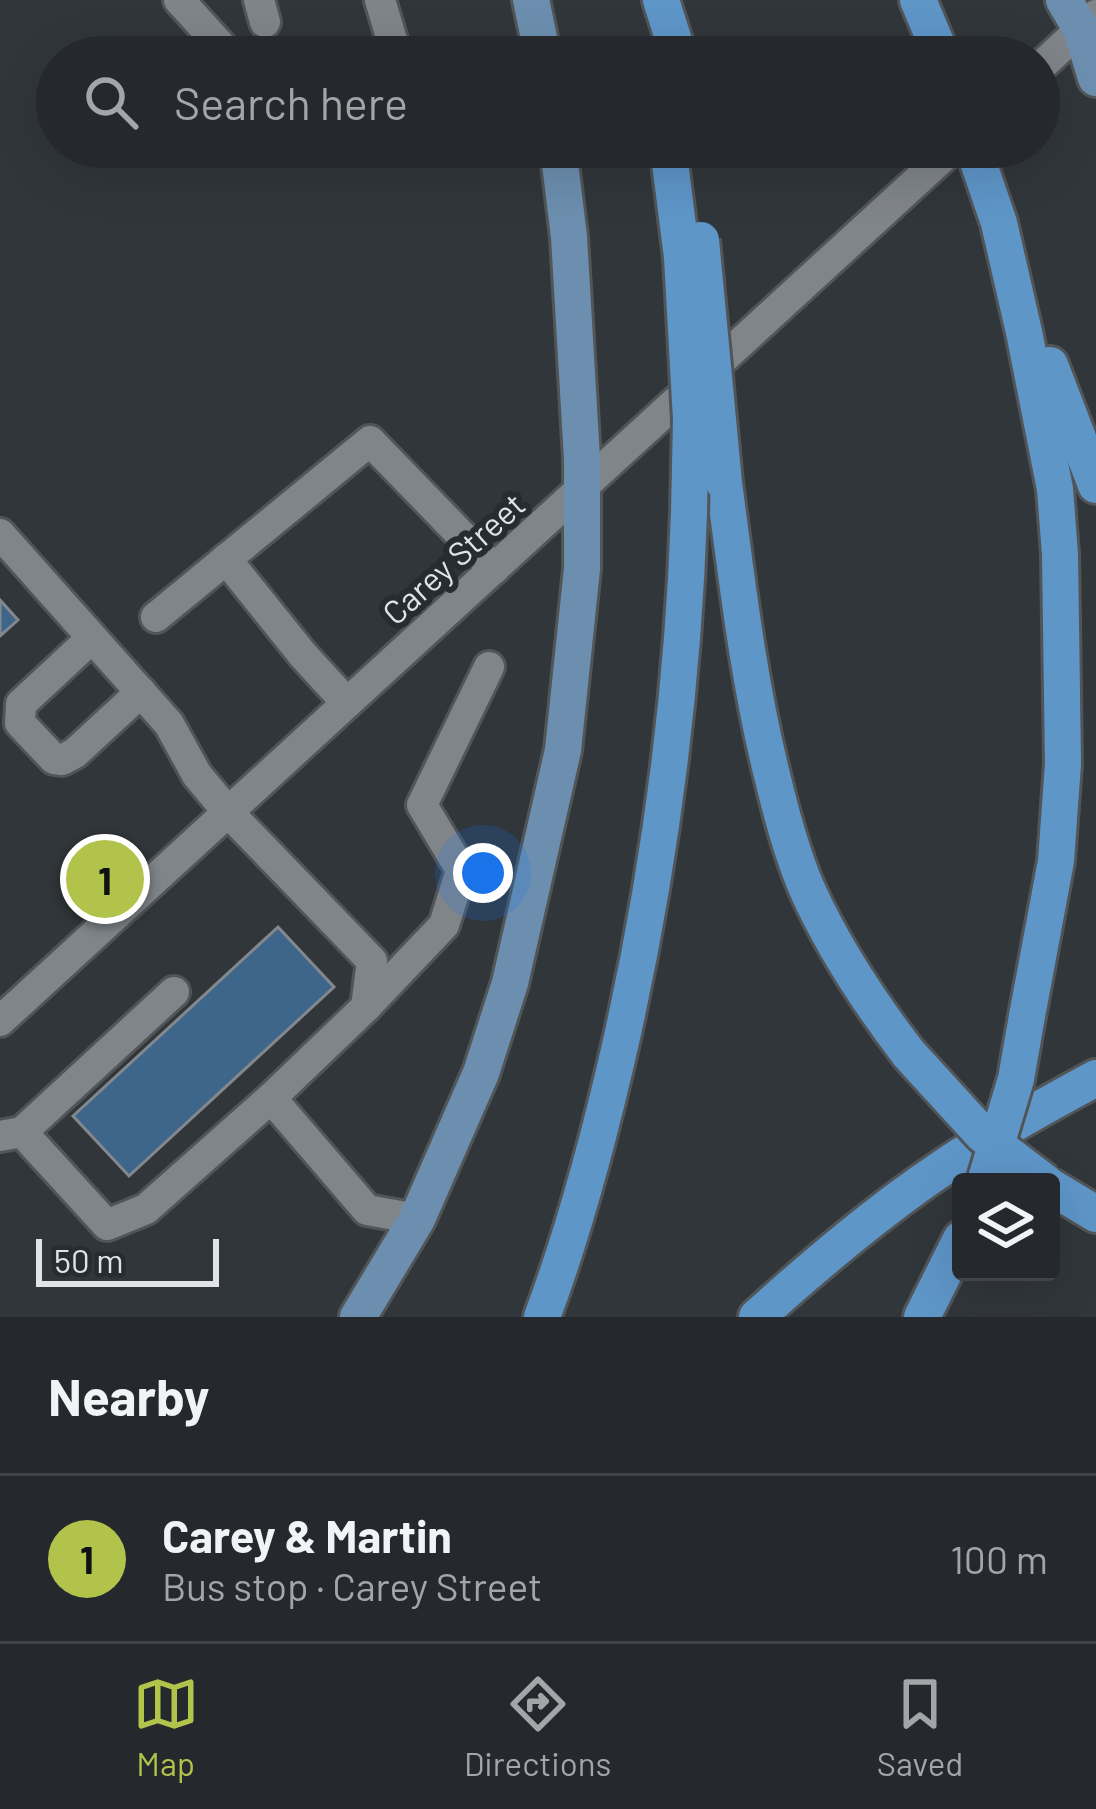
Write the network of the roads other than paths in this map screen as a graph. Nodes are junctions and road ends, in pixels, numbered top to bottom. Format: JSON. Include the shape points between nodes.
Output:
{"nodes":[{"id":1,"x":179,"y":0,"type":"edge"},
{"id":2,"x":380,"y":0,"type":"edge"},
{"id":3,"x":531,"y":0,"type":"edge"},
{"id":4,"x":646,"y":0,"type":"edge"},
{"id":5,"x":661,"y":0,"type":"edge"},
{"id":6,"x":918,"y":0,"type":"edge"},
{"id":7,"x":1080,"y":15,"type":"edge"},
{"id":8,"x":212,"y":36,"type":"edge"},
{"id":9,"x":391,"y":36,"type":"edge"},
{"id":10,"x":539,"y":36,"type":"edge"},
{"id":11,"x":652,"y":36,"type":"edge"},
{"id":12,"x":672,"y":36,"type":"edge"},
{"id":13,"x":934,"y":36,"type":"edge"},
{"id":14,"x":1060,"y":41,"type":"edge"},
{"id":15,"x":1096,"y":78,"type":"edge"},
{"id":16,"x":561,"y":168,"type":"edge"},
{"id":17,"x":673,"y":168,"type":"edge"},
{"id":18,"x":690,"y":168,"type":"edge"},
{"id":19,"x":931,"y":168,"type":"edge"},
{"id":20,"x":980,"y":168,"type":"edge"},
{"id":21,"x":999,"y":223,"type":"junction"},
{"id":22,"x":691,"y":248,"type":"junction"},
{"id":23,"x":1096,"y":485,"type":"edge"},
{"id":24,"x":581,"y":489,"type":"junction"},
{"id":25,"x":0,"y":534,"type":"edge"},
{"id":26,"x":226,"y":559,"type":"junction"},
{"id":27,"x":494,"y":569,"type":"junction"},
{"id":28,"x":156,"y":617,"type":"dead end"},
{"id":29,"x":92,"y":638,"type":"junction"},
{"id":30,"x":489,"y":667,"type":"dead end"},
{"id":31,"x":141,"y":692,"type":"junction"},
{"id":32,"x":347,"y":703,"type":"junction"},
{"id":33,"x":228,"y":812,"type":"junction"},
{"id":34,"x":173,"y":992,"type":"dead end"},
{"id":35,"x":366,"y":1007,"type":"junction"},
{"id":36,"x":0,"y":1021,"type":"edge"},
{"id":37,"x":1096,"y":1078,"type":"edge"},
{"id":38,"x":272,"y":1098,"type":"junction"},
{"id":39,"x":11,"y":1134,"type":"edge"},
{"id":40,"x":988,"y":1173,"type":"edge"},
{"id":41,"x":1033,"y":1173,"type":"edge"},
{"id":42,"x":1060,"y":1192,"type":"edge"},
{"id":43,"x":1096,"y":1214,"type":"edge"},
{"id":44,"x":417,"y":1219,"type":"junction"},
{"id":45,"x":952,"y":1257,"type":"edge"},
{"id":46,"x":358,"y":1317,"type":"edge"},
{"id":47,"x":542,"y":1317,"type":"edge"},
{"id":48,"x":757,"y":1317,"type":"edge"},
{"id":49,"x":922,"y":1317,"type":"edge"}],
"edges":[{"from":1,"to":8,"type":"street"},
{"from":2,"to":9,"type":"street"},
{"from":3,"to":10,"type":"main road"},
{"from":4,"to":11,"type":"highway"},
{"from":5,"to":12,"type":"highway"},
{"from":6,"to":13,"type":"highway"},
{"from":7,"to":14,"type":"street"},
{"from":7,"to":15,"type":"main road"},
{"from":16,"to":24,"type":"main road"},
{"from":17,"to":22,"type":"highway"},
{"from":18,"to":22,"type":"highway"},
{"from":19,"to":24,"type":"street","name":"Carey Street"},
{"from":20,"to":21,"type":"highway"},
{"from":21,"to":23,"type":"highway"},
{"from":21,"to":40,"type":"highway","bridge":true,"via":[[1054,489],[1064,698],[1058,842],[1016,1078]]},
{"from":22,"to":41,"type":"highway","bridge":true,"via":[[760,725],[784,827],[866,998],[983,1135]]},
{"from":22,"to":47,"type":"highway","bridge":true,"via":[[680,694],[647,916],[604,1113]]},
{"from":24,"to":27,"type":"street","name":"Carey Street"},
{"from":24,"to":44,"type":"main road","via":[[582,569],[563,750],[532,889],[481,1073]]},
{"from":25,"to":29,"type":"street"},
{"from":26,"to":27,"type":"street","via":[[370,441]]},
{"from":26,"to":28,"type":"street"},
{"from":26,"to":32,"type":"street"},
{"from":27,"to":32,"type":"street","name":"Carey Street"},
{"from":29,"to":31,"type":"street"},
{"from":29,"to":31,"type":"street","via":[[20,704],[20,723],[62,760]]},
{"from":30,"to":35,"type":"street","via":[[422,805],[461,870],[444,925]]},
{"from":31,"to":33,"type":"street"},
{"from":32,"to":33,"type":"street","name":"Carey Street"},
{"from":33,"to":35,"type":"street","via":[[372,961]]},
{"from":33,"to":36,"type":"street","name":"Carey Street"},
{"from":34,"to":39,"type":"street"},
{"from":35,"to":38,"type":"street"},
{"from":37,"to":48,"type":"highway","via":[[930,1177]]},
{"from":38,"to":39,"type":"street","via":[[146,1209],[107,1225]]},
{"from":38,"to":44,"type":"street","via":[[367,1210]]},
{"from":42,"to":43,"type":"highway"},
{"from":44,"to":46,"type":"main road"},
{"from":45,"to":49,"type":"highway"}]}
